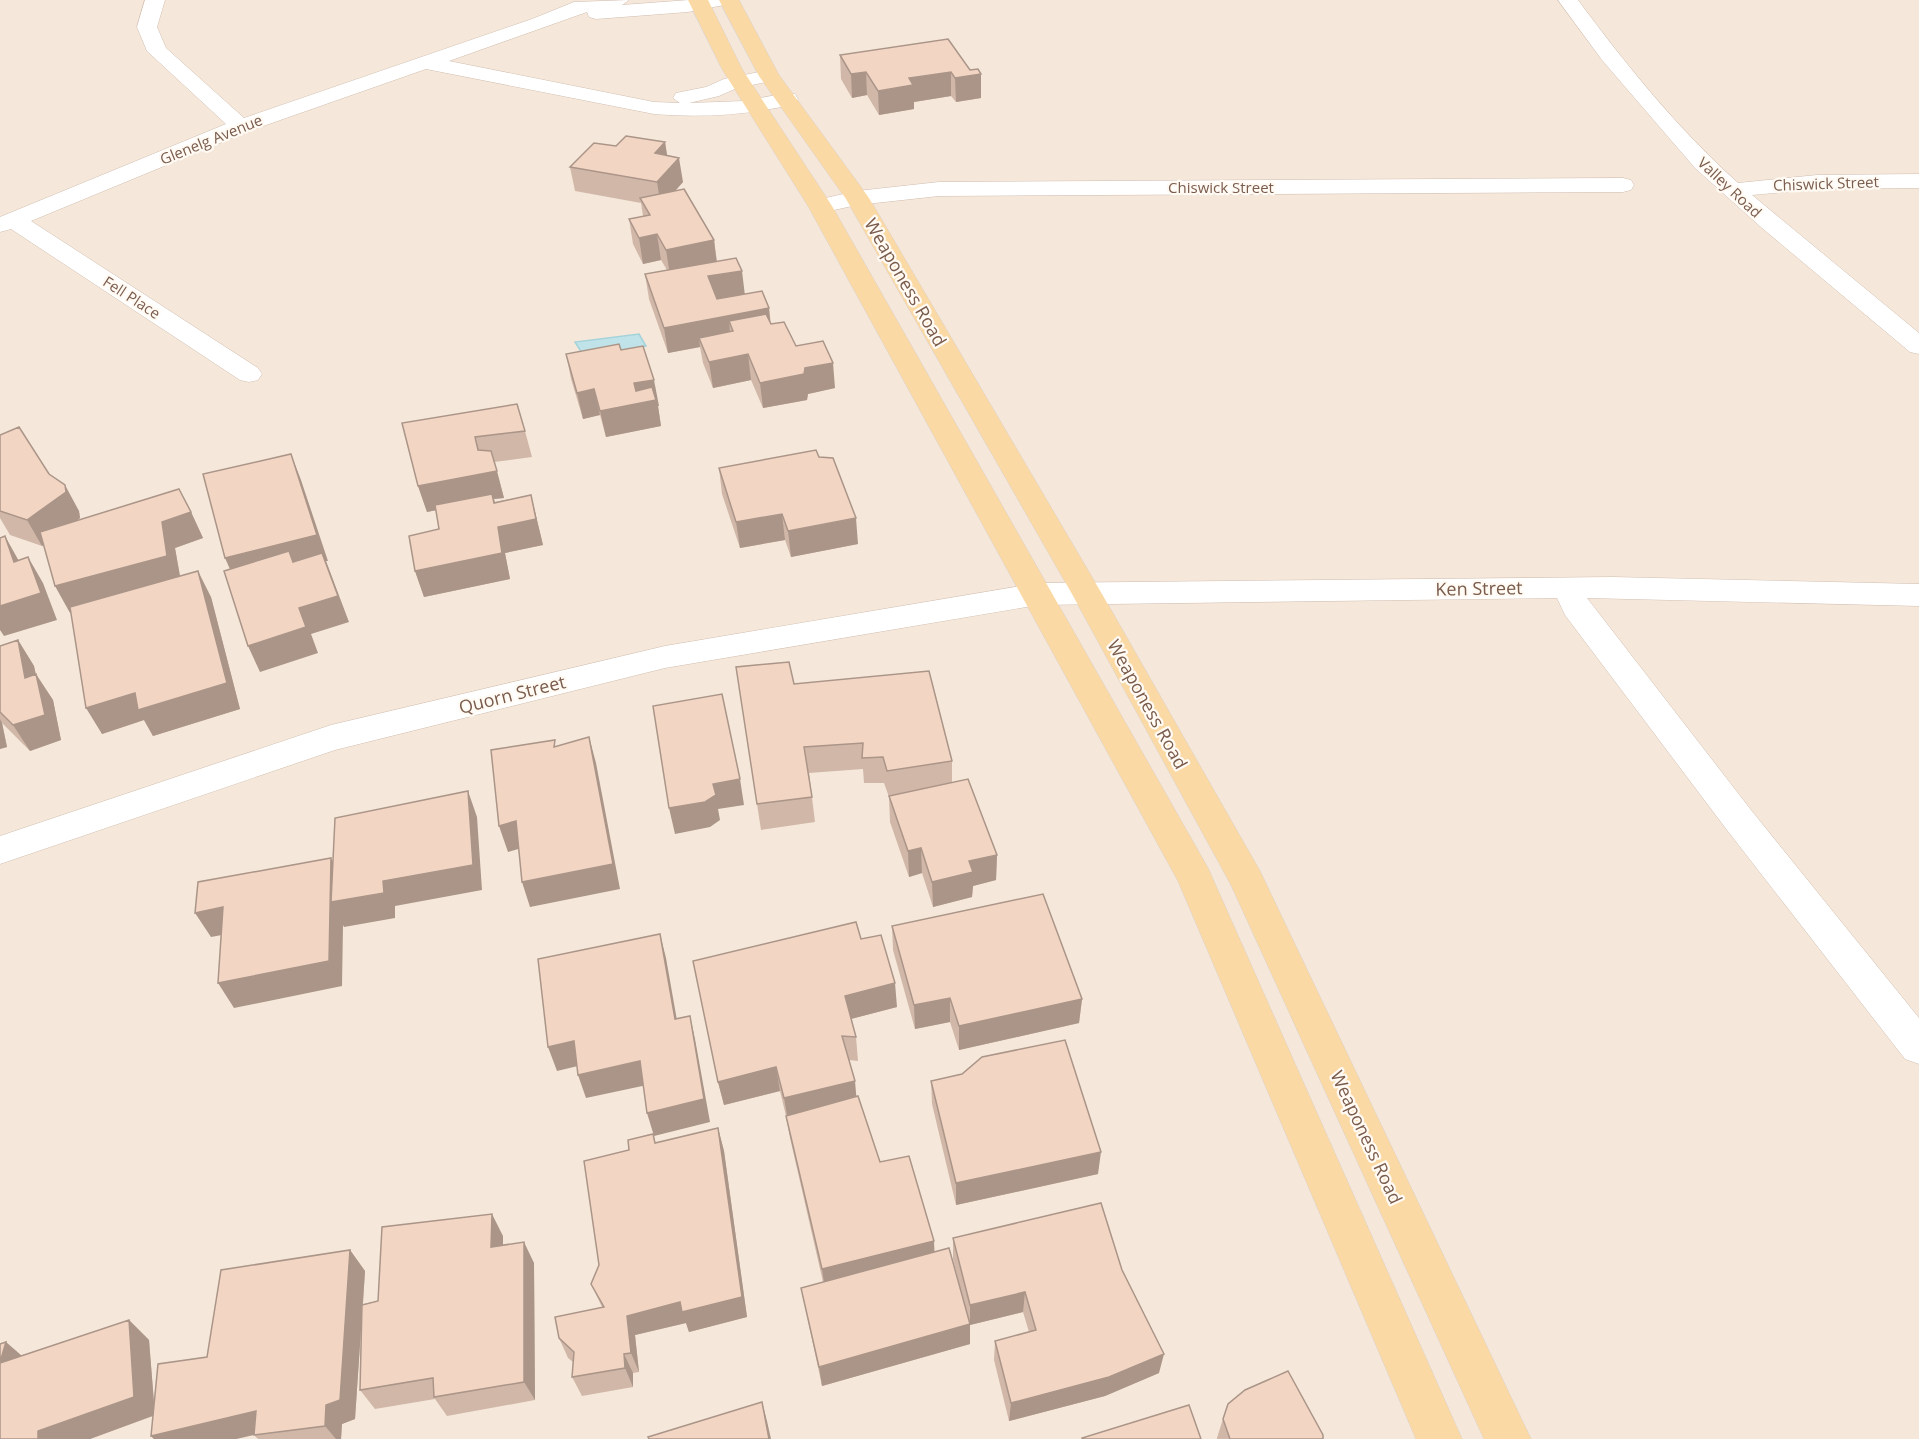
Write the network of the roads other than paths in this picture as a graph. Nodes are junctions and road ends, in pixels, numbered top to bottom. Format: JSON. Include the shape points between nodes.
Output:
{"nodes":[{"id":1,"x":155,"y":0,"type":"edge"},
{"id":2,"x":619,"y":0,"type":"edge"},
{"id":3,"x":1568,"y":0,"type":"edge"},
{"id":4,"x":712,"y":1,"type":"edge"},
{"id":5,"x":539,"y":23,"type":"junction"},
{"id":6,"x":426,"y":63,"type":"junction"},
{"id":7,"x":763,"y":90,"type":"junction"},
{"id":8,"x":241,"y":126,"type":"junction"},
{"id":9,"x":1919,"y":181,"type":"edge"},
{"id":10,"x":1623,"y":185,"type":"dead end"},
{"id":11,"x":1733,"y":190,"type":"junction"},
{"id":12,"x":857,"y":198,"type":"junction"},
{"id":13,"x":820,"y":206,"type":"junction"},
{"id":14,"x":7,"y":222,"type":"edge"},
{"id":15,"x":1919,"y":346,"type":"edge"},
{"id":16,"x":249,"y":374,"type":"dead end"},
{"id":17,"x":1567,"y":587,"type":"junction"},
{"id":18,"x":1038,"y":594,"type":"junction"},
{"id":19,"x":1086,"y":594,"type":"junction"},
{"id":20,"x":1919,"y":595,"type":"edge"},
{"id":21,"x":0,"y":850,"type":"edge"},
{"id":22,"x":1919,"y":1047,"type":"edge"},
{"id":23,"x":1439,"y":1439,"type":"edge"},
{"id":24,"x":1508,"y":1439,"type":"edge"}],
"edges":[{"from":1,"to":8,"type":"street","via":[[147,27],[157,51]]},
{"from":2,"to":5,"type":"street","name":"Glenelg Avenue","via":[[574,9]]},
{"from":3,"to":11,"type":"street","name":"Valley Road","via":[[1645,98],[1703,163]]},
{"from":4,"to":5,"type":"street","name":"Glenelg Avenue"},
{"from":4,"to":7,"type":"main road","name":"Weaponess Road"},
{"from":5,"to":6,"type":"street","name":"Glenelg Avenue"},
{"from":6,"to":7,"type":"street","name":"Glenelg Avenue","via":[[654,108],[682,110]]},
{"from":6,"to":8,"type":"street","name":"Glenelg Avenue"},
{"from":7,"to":12,"type":"main road","name":"Weaponess Road"},
{"from":7,"to":13,"type":"main road","name":"Weaponess Road"},
{"from":8,"to":14,"type":"street","name":"Glenelg Avenue"},
{"from":9,"to":11,"type":"street","name":"Chiswick Street","via":[[1817,182]]},
{"from":10,"to":12,"type":"street","name":"Chiswick Street","via":[[945,189]]},
{"from":11,"to":15,"type":"street","name":"Valley Road"},
{"from":12,"to":13,"type":"street","name":"Chiswick Street"},
{"from":12,"to":19,"type":"main road","name":"Weaponess Road"},
{"from":13,"to":18,"type":"main road","name":"Weaponess Road"},
{"from":14,"to":16,"type":"street","name":"Fell Place"},
{"from":17,"to":19,"type":"street","name":"Ken Street"},
{"from":17,"to":20,"type":"street","name":"Ken Street"},
{"from":17,"to":22,"type":"street","via":[[1576,607],[1718,793]]},
{"from":18,"to":19,"type":"street","name":"Ken Street"},
{"from":18,"to":21,"type":"street","name":"Quorn Street","via":[[664,657],[331,738]]},
{"from":18,"to":23,"type":"main road","name":"Weaponess Road","via":[[1195,878]]},
{"from":19,"to":24,"type":"main road","name":"Weaponess Road","via":[[1247,881]]}]}
